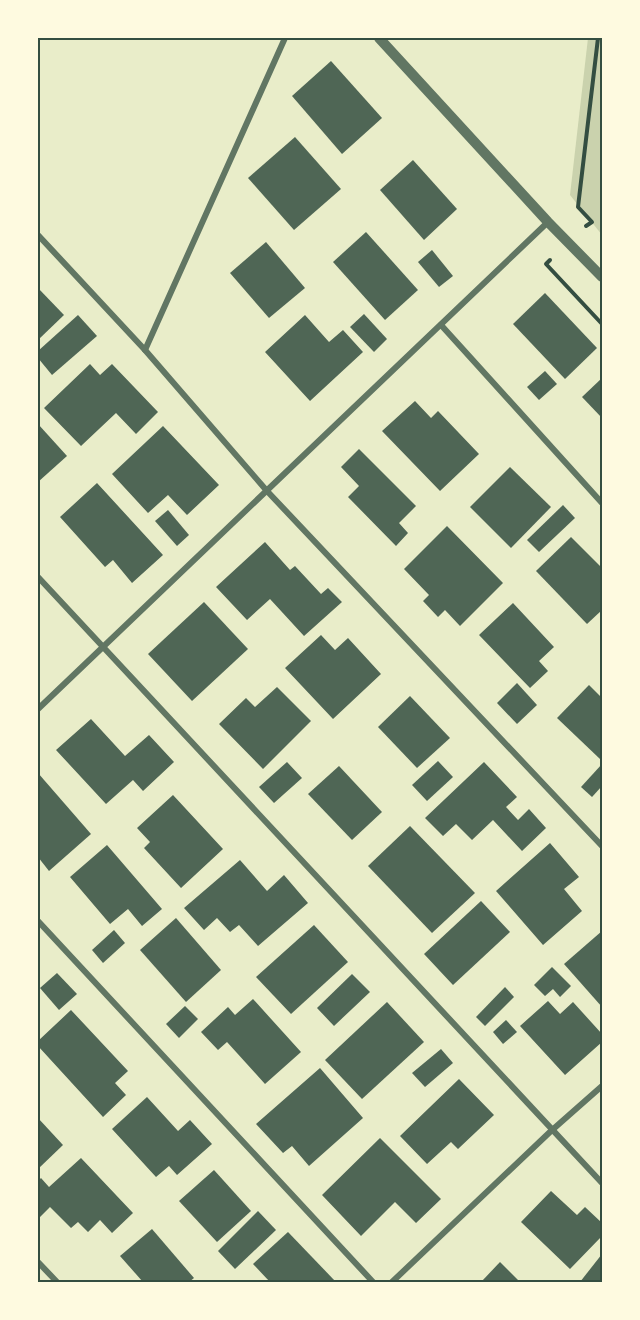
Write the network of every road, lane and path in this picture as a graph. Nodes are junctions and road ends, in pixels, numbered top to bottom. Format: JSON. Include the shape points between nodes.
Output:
{"nodes":[{"id":1,"x":285,"y":38,"type":"edge"},
{"id":2,"x":379,"y":38,"type":"edge"},
{"id":3,"x":598,"y":38,"type":"edge"},
{"id":4,"x":548,"y":222,"type":"junction"},
{"id":5,"x":38,"y":235,"type":"edge"},
{"id":6,"x":569,"y":243,"type":"junction"},
{"id":7,"x":603,"y":276,"type":"edge"},
{"id":8,"x":441,"y":325,"type":"junction"},
{"id":9,"x":145,"y":350,"type":"junction"},
{"id":10,"x":267,"y":491,"type":"junction"},
{"id":11,"x":603,"y":503,"type":"edge"},
{"id":12,"x":38,"y":577,"type":"edge"},
{"id":13,"x":103,"y":647,"type":"junction"},
{"id":14,"x":38,"y":709,"type":"edge"},
{"id":15,"x":603,"y":846,"type":"edge"},
{"id":16,"x":38,"y":921,"type":"edge"},
{"id":17,"x":603,"y":1086,"type":"edge"},
{"id":18,"x":551,"y":1131,"type":"junction"},
{"id":19,"x":603,"y":1183,"type":"edge"},
{"id":20,"x":38,"y":1262,"type":"edge"},
{"id":21,"x":57,"y":1282,"type":"edge"},
{"id":22,"x":373,"y":1282,"type":"edge"},
{"id":23,"x":392,"y":1282,"type":"edge"}],
"edges":[{"from":1,"to":9,"type":"street"},
{"from":2,"to":4,"type":"street"},
{"from":3,"to":6,"type":"path","via":[[578,207],[591,222]]},
{"from":4,"to":6,"type":"street"},
{"from":4,"to":8,"type":"street"},
{"from":5,"to":9,"type":"street"},
{"from":6,"to":7,"type":"street"},
{"from":8,"to":10,"type":"street"},
{"from":8,"to":11,"type":"street"},
{"from":9,"to":10,"type":"street"},
{"from":10,"to":13,"type":"street"},
{"from":10,"to":15,"type":"street"},
{"from":12,"to":13,"type":"street"},
{"from":13,"to":14,"type":"street"},
{"from":13,"to":18,"type":"street"},
{"from":16,"to":22,"type":"street"},
{"from":17,"to":18,"type":"street"},
{"from":18,"to":19,"type":"street"},
{"from":18,"to":23,"type":"street"},
{"from":20,"to":21,"type":"street"}]}
